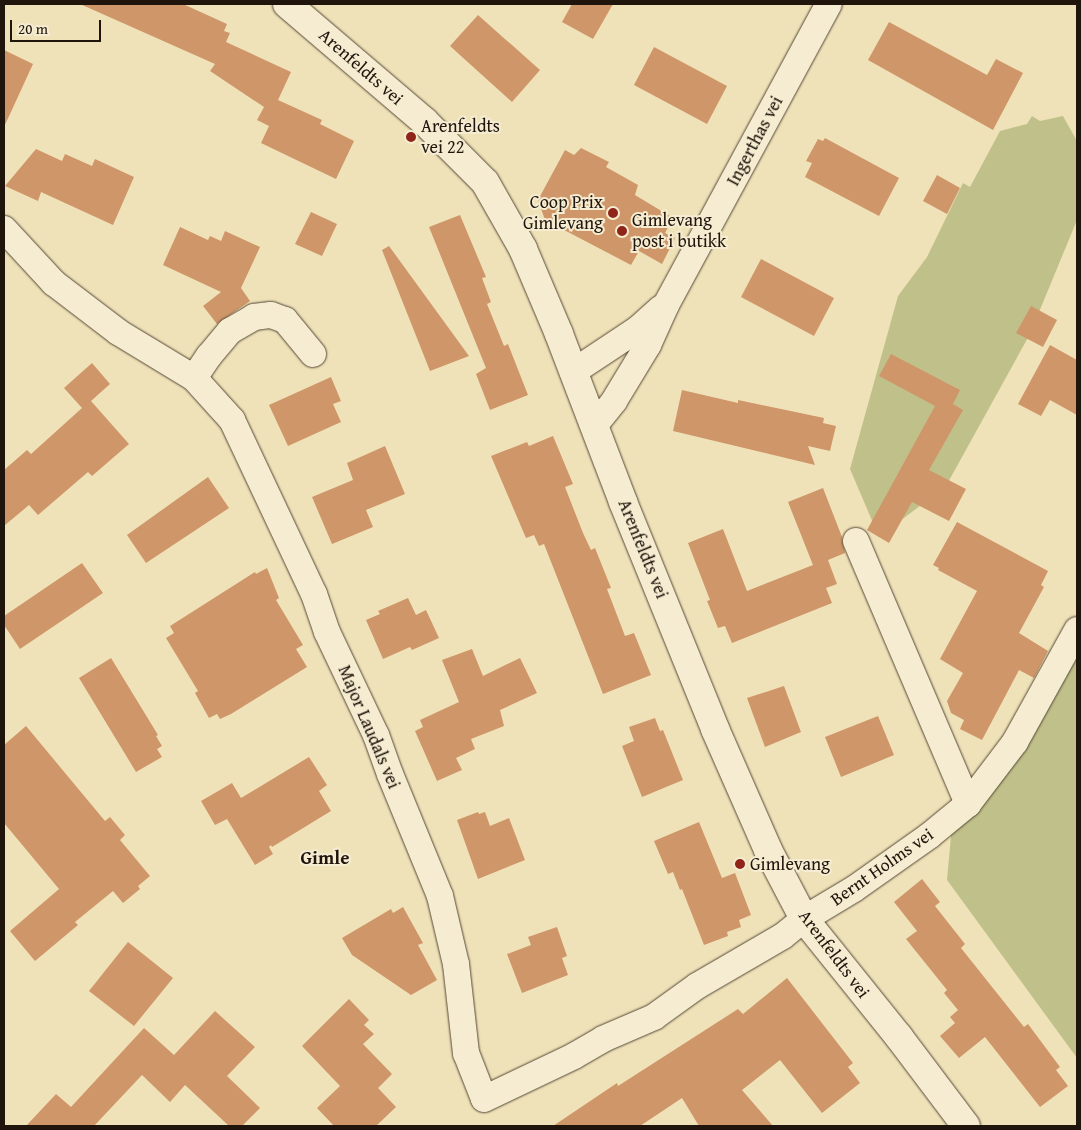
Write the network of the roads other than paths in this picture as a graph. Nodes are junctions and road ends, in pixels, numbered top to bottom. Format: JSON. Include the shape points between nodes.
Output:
{"nodes":[{"id":1,"x":287,"y":4,"type":"edge"},
{"id":2,"x":828,"y":4,"type":"edge"},
{"id":3,"x":4,"y":229,"type":"edge"},
{"id":4,"x":666,"y":305,"type":"junction"},
{"id":5,"x":313,"y":354,"type":"dead end"},
{"id":6,"x":572,"y":372,"type":"junction"},
{"id":7,"x":194,"y":378,"type":"junction"},
{"id":8,"x":594,"y":426,"type":"junction"},
{"id":9,"x":856,"y":541,"type":"dead end"},
{"id":10,"x":1077,"y":630,"type":"edge"},
{"id":11,"x":968,"y":804,"type":"junction"},
{"id":12,"x":804,"y":919,"type":"junction"},
{"id":13,"x":484,"y":1099,"type":"joint"},
{"id":14,"x":966,"y":1126,"type":"edge"}],
"edges":[{"from":1,"to":6,"type":"street","name":"Arenfeldts vei","via":[[424,121],[485,182],[522,250]]},
{"from":2,"to":4,"type":"street","name":"Ingerthas vei"},
{"from":3,"to":7,"type":"street","name":"Major Laudals vei","via":[[54,283],[118,332]]},
{"from":4,"to":6,"type":"street","name":"Ingerthas vei","via":[[638,329]]},
{"from":4,"to":8,"type":"street","name":"Ingerthas vei","via":[[630,377]]},
{"from":5,"to":7,"type":"street","via":[[285,320],[271,315],[254,317],[230,332]]},
{"from":6,"to":8,"type":"street","name":"Arenfeldts vei"},
{"from":7,"to":13,"type":"street","name":"Major Laudals vei","via":[[232,420],[244,442],[376,735],[440,896],[456,964],[466,1053]]},
{"from":8,"to":12,"type":"street","name":"Arenfeldts vei","via":[[715,729],[768,850]]},
{"from":9,"to":11,"type":"street"},
{"from":10,"to":11,"type":"street","name":"Bernt Holms vei","via":[[1015,742]]},
{"from":11,"to":12,"type":"street","name":"Bernt Holms vei","via":[[889,865]]},
{"from":12,"to":13,"type":"street","name":"Bernt Holms vei","via":[[783,936],[697,986],[654,1017],[602,1039]]},
{"from":12,"to":14,"type":"street","name":"Arenfeldts vei"}]}
